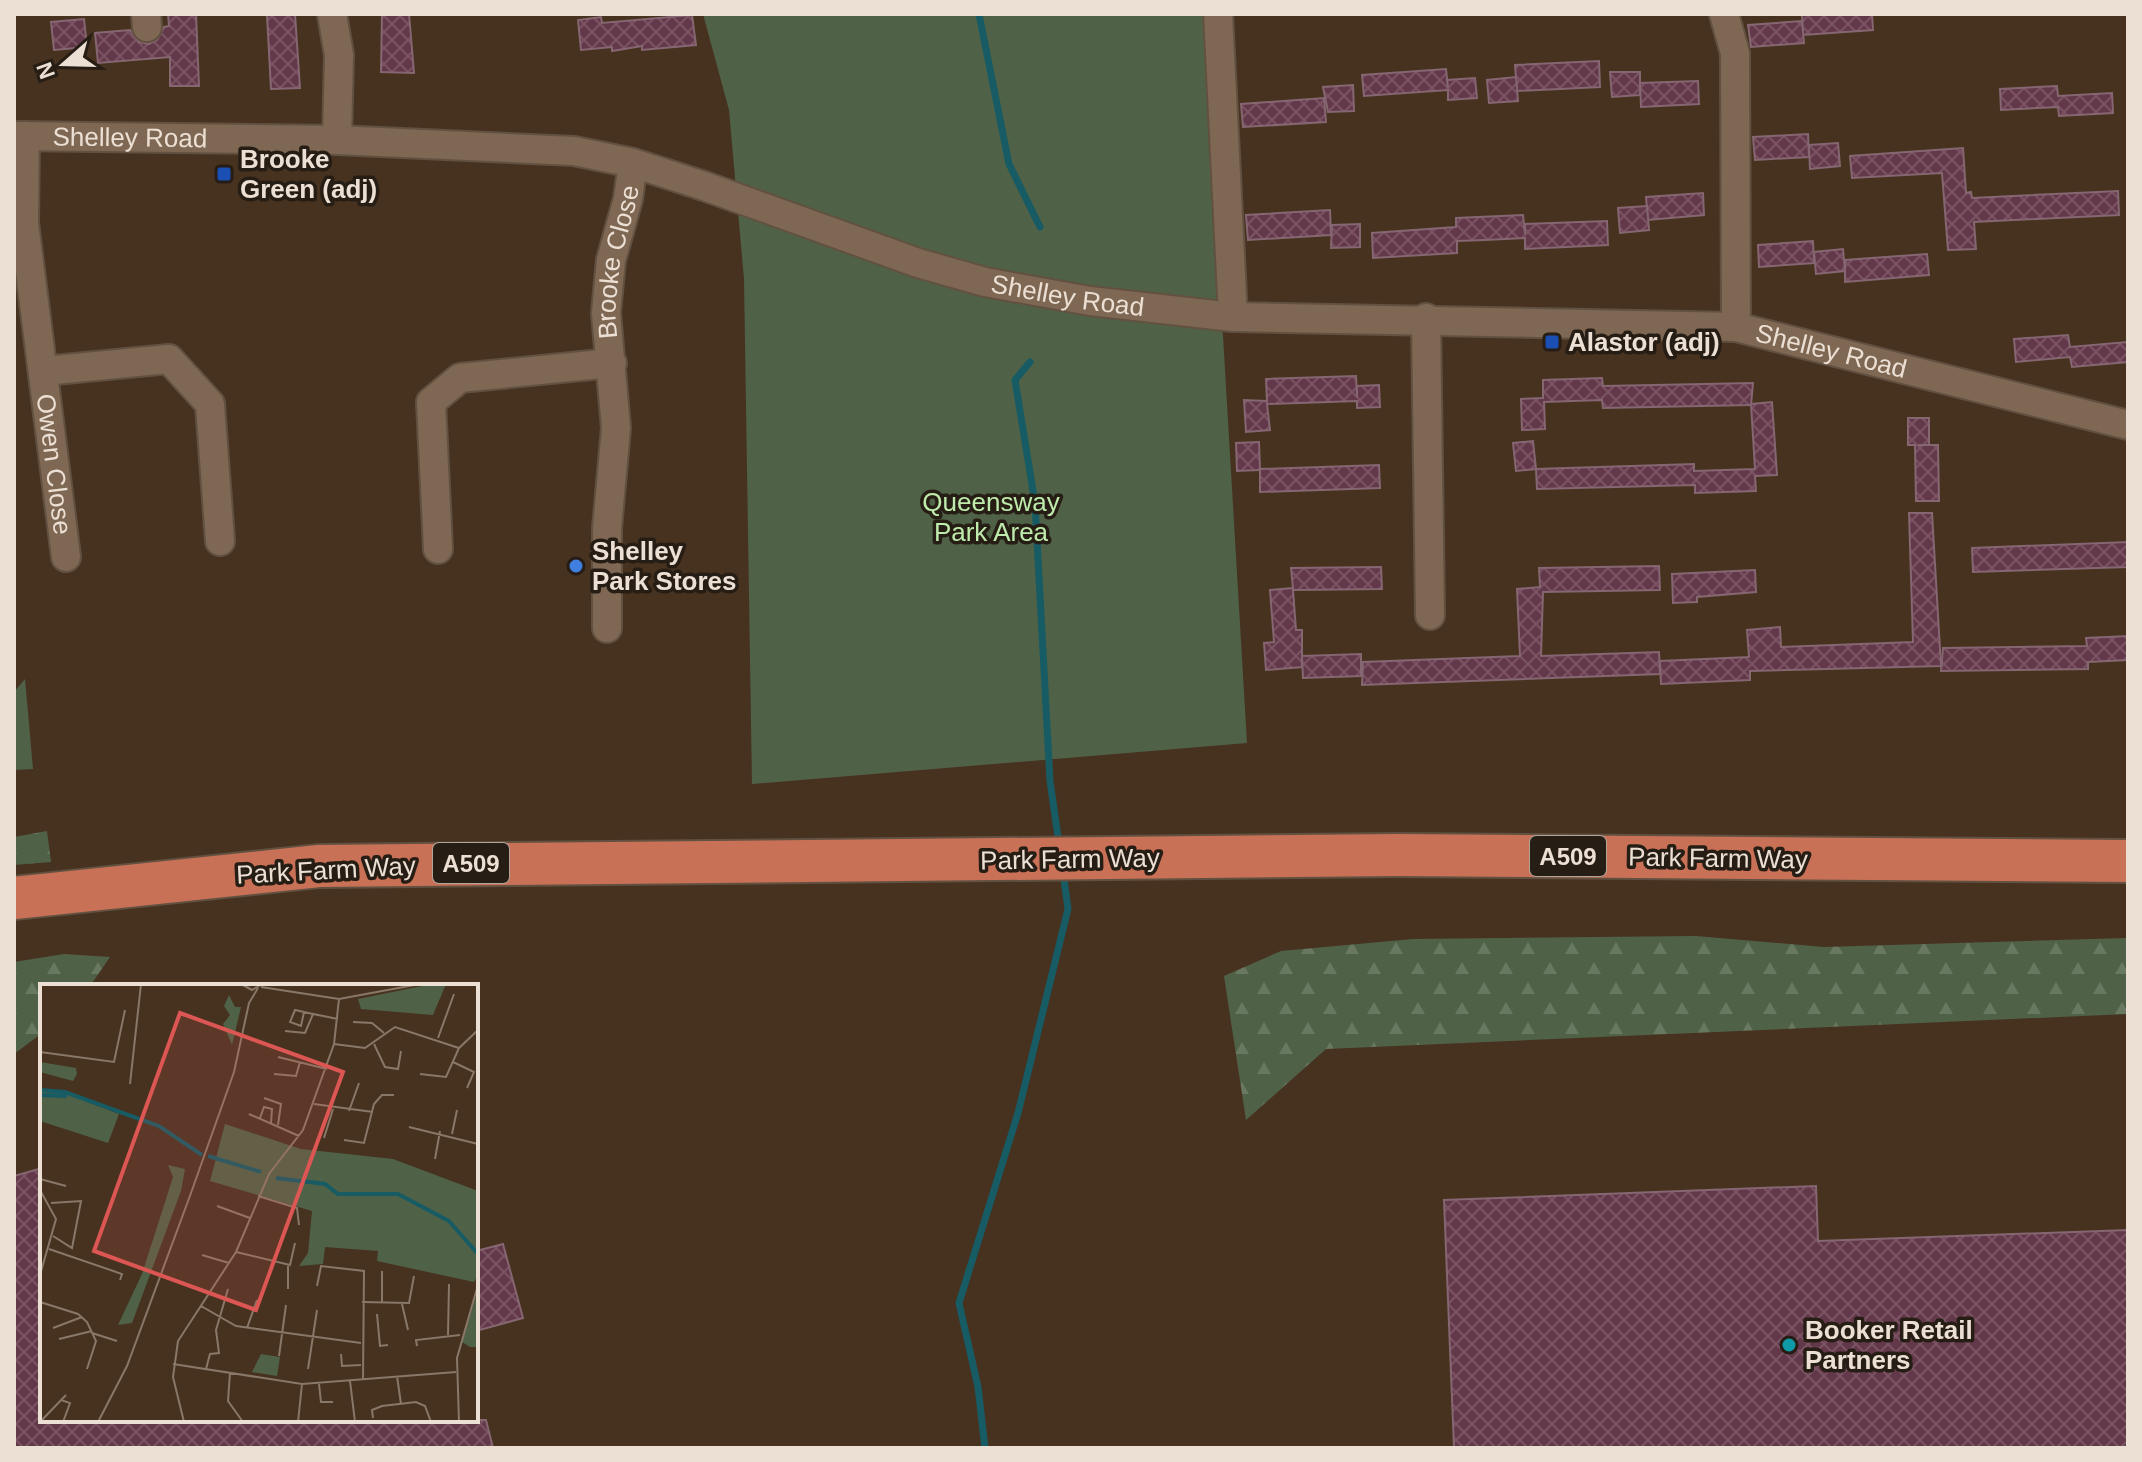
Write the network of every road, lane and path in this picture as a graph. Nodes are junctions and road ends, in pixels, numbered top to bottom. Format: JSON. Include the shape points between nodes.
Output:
{"nodes":[{"id":1,"x":332,"y":14,"type":"edge"},
{"id":2,"x":1218,"y":14,"type":"edge"},
{"id":3,"x":1724,"y":14,"type":"edge"},
{"id":4,"x":20,"y":136,"type":"edge"},
{"id":5,"x":337,"y":140,"type":"junction"},
{"id":6,"x":633,"y":163,"type":"junction"},
{"id":7,"x":1233,"y":317,"type":"junction"},
{"id":8,"x":1426,"y":318,"type":"junction"},
{"id":9,"x":1736,"y":327,"type":"junction"},
{"id":10,"x":612,"y":363,"type":"junction"},
{"id":11,"x":44,"y":371,"type":"junction"},
{"id":12,"x":2128,"y":425,"type":"edge"},
{"id":13,"x":220,"y":541,"type":"dead end"},
{"id":14,"x":438,"y":549,"type":"dead end"},
{"id":15,"x":66,"y":557,"type":"dead end"},
{"id":16,"x":1430,"y":615,"type":"dead end"},
{"id":17,"x":607,"y":628,"type":"dead end"},
{"id":18,"x":2128,"y":861,"type":"edge"},
{"id":19,"x":14,"y":898,"type":"edge"}],
"edges":[{"from":1,"to":5,"type":"street","via":[[339,55]]},
{"from":2,"to":7,"type":"street"},
{"from":3,"to":9,"type":"street","via":[[1735,53]]},
{"from":4,"to":5,"type":"street","name":"Shelley Road"},
{"from":4,"to":11,"type":"street","name":"Owen Close","via":[[24,223]]},
{"from":5,"to":6,"type":"street","name":"Shelley Road","via":[[574,151]]},
{"from":6,"to":7,"type":"street","name":"Shelley Road","via":[[985,282],[1090,301]]},
{"from":6,"to":10,"type":"street","name":"Brooke Close","via":[[611,260],[606,313]]},
{"from":7,"to":8,"type":"street","name":"Shelley Road"},
{"from":8,"to":9,"type":"street","name":"Shelley Road"},
{"from":8,"to":16,"type":"street"},
{"from":9,"to":12,"type":"street","name":"Shelley Road"},
{"from":10,"to":14,"type":"street","name":"Brooke Close","via":[[460,378],[431,402]]},
{"from":10,"to":17,"type":"street","name":"Brooke Close","via":[[616,428],[607,528]]},
{"from":11,"to":13,"type":"street","name":"Owen Close","via":[[169,359],[210,404]]},
{"from":11,"to":15,"type":"street","name":"Owen Close"},
{"from":18,"to":19,"type":"highway","name":"Park Farm Way","number":"A509","via":[[1397,855],[319,866]]}]}
